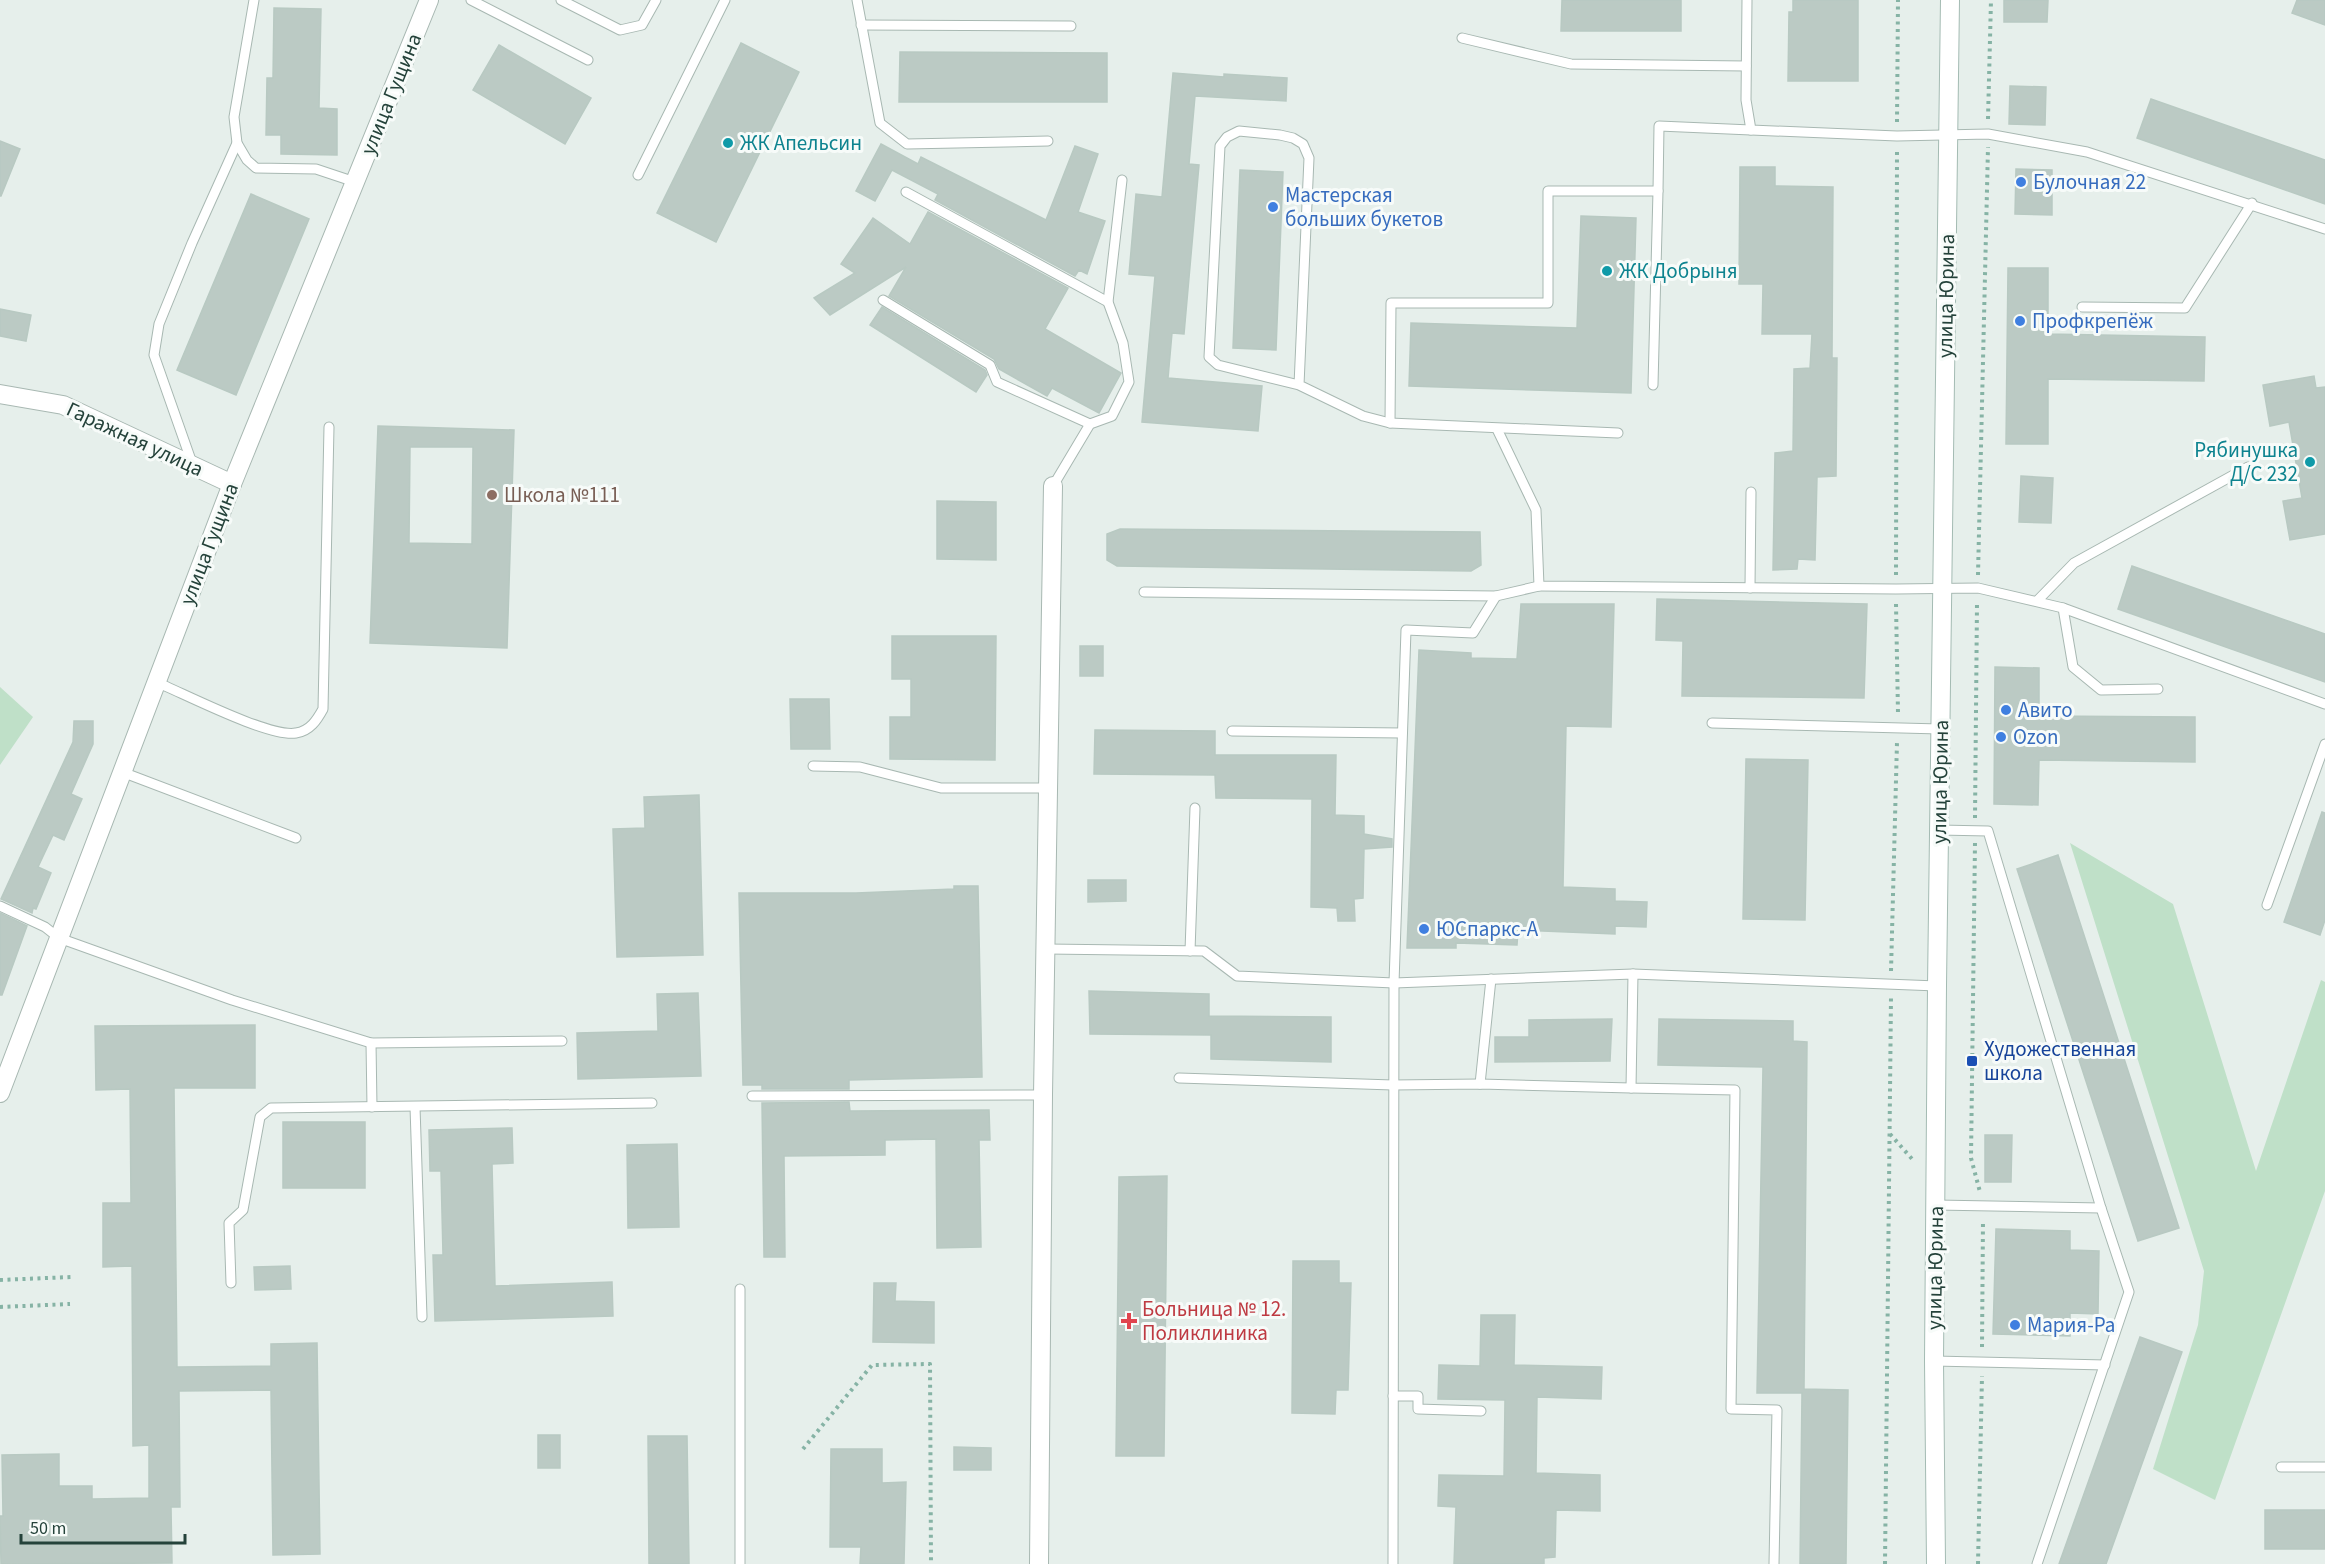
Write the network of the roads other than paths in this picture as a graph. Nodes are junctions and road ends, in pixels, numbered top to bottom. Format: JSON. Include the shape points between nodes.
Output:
{"nodes":[{"id":1,"x":254,"y":0,"type":"edge"},
{"id":2,"x":429,"y":0,"type":"edge"},
{"id":3,"x":471,"y":0,"type":"edge"},
{"id":4,"x":561,"y":0,"type":"edge"},
{"id":5,"x":656,"y":0,"type":"edge"},
{"id":6,"x":724,"y":0,"type":"edge"},
{"id":7,"x":857,"y":0,"type":"edge"},
{"id":8,"x":1747,"y":0,"type":"edge"},
{"id":9,"x":1950,"y":0,"type":"edge"},
{"id":10,"x":861,"y":25,"type":"junction"},
{"id":11,"x":1071,"y":26,"type":"dead end"},
{"id":12,"x":1462,"y":38,"type":"dead end"},
{"id":13,"x":588,"y":60,"type":"dead end"},
{"id":14,"x":1746,"y":66,"type":"junction"},
{"id":15,"x":1751,"y":130,"type":"junction"},
{"id":16,"x":1948,"y":136,"type":"junction"},
{"id":17,"x":1048,"y":141,"type":"dead end"},
{"id":18,"x":237,"y":143,"type":"junction"},
{"id":19,"x":638,"y":175,"type":"dead end"},
{"id":20,"x":1122,"y":180,"type":"dead end"},
{"id":21,"x":355,"y":182,"type":"junction"},
{"id":22,"x":1658,"y":191,"type":"junction"},
{"id":23,"x":906,"y":192,"type":"dead end"},
{"id":24,"x":2252,"y":203,"type":"junction"},
{"id":25,"x":2325,"y":228,"type":"edge"},
{"id":26,"x":883,"y":300,"type":"dead end"},
{"id":27,"x":1108,"y":302,"type":"junction"},
{"id":28,"x":2082,"y":307,"type":"dead end"},
{"id":29,"x":1299,"y":385,"type":"junction"},
{"id":30,"x":1653,"y":385,"type":"dead end"},
{"id":31,"x":0,"y":394,"type":"edge"},
{"id":32,"x":1390,"y":423,"type":"junction"},
{"id":33,"x":1090,"y":424,"type":"junction"},
{"id":34,"x":329,"y":428,"type":"dead end"},
{"id":35,"x":1497,"y":429,"type":"junction"},
{"id":36,"x":1618,"y":433,"type":"dead end"},
{"id":37,"x":192,"y":465,"type":"junction"},
{"id":38,"x":2248,"y":467,"type":"dead end"},
{"id":39,"x":232,"y":484,"type":"junction"},
{"id":40,"x":1053,"y":486,"type":"joint"},
{"id":41,"x":1751,"y":492,"type":"dead end"},
{"id":42,"x":1539,"y":586,"type":"junction"},
{"id":43,"x":1750,"y":588,"type":"junction"},
{"id":44,"x":1942,"y":589,"type":"junction"},
{"id":45,"x":1144,"y":592,"type":"dead end"},
{"id":46,"x":1496,"y":597,"type":"junction"},
{"id":47,"x":2037,"y":602,"type":"junction"},
{"id":48,"x":2063,"y":608,"type":"junction"},
{"id":49,"x":156,"y":682,"type":"junction"},
{"id":50,"x":2158,"y":689,"type":"dead end"},
{"id":51,"x":2325,"y":704,"type":"edge"},
{"id":52,"x":1712,"y":723,"type":"dead end"},
{"id":53,"x":1940,"y":729,"type":"junction"},
{"id":54,"x":1232,"y":731,"type":"dead end"},
{"id":55,"x":1402,"y":733,"type":"junction"},
{"id":56,"x":2325,"y":744,"type":"edge"},
{"id":57,"x":813,"y":766,"type":"dead end"},
{"id":58,"x":122,"y":772,"type":"junction"},
{"id":59,"x":1050,"y":788,"type":"junction"},
{"id":60,"x":1195,"y":808,"type":"dead end"},
{"id":61,"x":1939,"y":830,"type":"junction"},
{"id":62,"x":297,"y":838,"type":"dead end"},
{"id":63,"x":2267,"y":905,"type":"dead end"},
{"id":64,"x":0,"y":906,"type":"edge"},
{"id":65,"x":59,"y":938,"type":"junction"},
{"id":66,"x":1047,"y":949,"type":"junction"},
{"id":67,"x":1190,"y":951,"type":"junction"},
{"id":68,"x":1633,"y":974,"type":"junction"},
{"id":69,"x":1491,"y":978,"type":"junction"},
{"id":70,"x":1394,"y":983,"type":"junction"},
{"id":71,"x":1937,"y":986,"type":"junction"},
{"id":72,"x":562,"y":1041,"type":"dead end"},
{"id":73,"x":371,"y":1043,"type":"junction"},
{"id":74,"x":1179,"y":1078,"type":"dead end"},
{"id":75,"x":1480,"y":1084,"type":"junction"},
{"id":76,"x":1393,"y":1085,"type":"junction"},
{"id":77,"x":1631,"y":1088,"type":"junction"},
{"id":78,"x":0,"y":1093,"type":"edge"},
{"id":79,"x":1043,"y":1095,"type":"junction"},
{"id":80,"x":752,"y":1096,"type":"dead end"},
{"id":81,"x":652,"y":1103,"type":"dead end"},
{"id":82,"x":372,"y":1107,"type":"junction"},
{"id":83,"x":415,"y":1107,"type":"junction"},
{"id":84,"x":1936,"y":1205,"type":"junction"},
{"id":85,"x":2101,"y":1208,"type":"junction"},
{"id":86,"x":231,"y":1283,"type":"dead end"},
{"id":87,"x":740,"y":1289,"type":"dead end"},
{"id":88,"x":422,"y":1317,"type":"dead end"},
{"id":89,"x":1934,"y":1361,"type":"junction"},
{"id":90,"x":2105,"y":1365,"type":"junction"},
{"id":91,"x":1393,"y":1396,"type":"junction"},
{"id":92,"x":1481,"y":1411,"type":"dead end"},
{"id":93,"x":2281,"y":1467,"type":"dead end"},
{"id":94,"x":2325,"y":1467,"type":"edge"},
{"id":95,"x":740,"y":1564,"type":"edge"},
{"id":96,"x":1040,"y":1564,"type":"edge"},
{"id":97,"x":1393,"y":1564,"type":"edge"},
{"id":98,"x":1774,"y":1564,"type":"edge"},
{"id":99,"x":1936,"y":1564,"type":"edge"},
{"id":100,"x":2037,"y":1564,"type":"edge"}],
"edges":[{"from":1,"to":18,"type":"lane","via":[[234,117]]},
{"from":2,"to":21,"type":"street","name":"улица Гущина"},
{"from":3,"to":13,"type":"lane"},
{"from":4,"to":5,"type":"lane","via":[[620,30],[642,25]]},
{"from":6,"to":19,"type":"lane"},
{"from":7,"to":10,"type":"lane"},
{"from":8,"to":14,"type":"lane"},
{"from":9,"to":16,"type":"street","name":"улица Юрина"},
{"from":10,"to":11,"type":"lane"},
{"from":10,"to":17,"type":"lane","via":[[880,123],[907,144]]},
{"from":12,"to":14,"type":"lane","via":[[1570,64]]},
{"from":14,"to":15,"type":"lane"},
{"from":15,"to":16,"type":"lane"},
{"from":15,"to":22,"type":"lane","via":[[1659,126]]},
{"from":16,"to":24,"type":"lane","via":[[1988,134],[2087,152]]},
{"from":16,"to":44,"type":"street","name":"улица Юрина"},
{"from":18,"to":21,"type":"lane","via":[[256,168],[316,169]]},
{"from":18,"to":37,"type":"lane","via":[[159,324],[154,355]]},
{"from":20,"to":27,"type":"lane"},
{"from":21,"to":39,"type":"street","name":"улица Гущина"},
{"from":22,"to":30,"type":"lane"},
{"from":22,"to":32,"type":"lane","via":[[1548,191],[1548,303],[1391,303]]},
{"from":23,"to":27,"type":"lane"},
{"from":24,"to":25,"type":"lane"},
{"from":24,"to":28,"type":"lane","via":[[2185,308]]},
{"from":26,"to":33,"type":"lane","via":[[990,365],[997,382]]},
{"from":27,"to":33,"type":"lane","via":[[1123,344],[1130,382],[1112,416]]},
{"from":29,"to":29,"type":"lane","via":[[1309,158],[1303,144],[1293,138],[1239,131],[1220,146],[1209,357],[1218,365]]},
{"from":29,"to":32,"type":"lane","via":[[1363,416]]},
{"from":31,"to":37,"type":"street","name":"Гаражная улица","via":[[63,405]]},
{"from":32,"to":35,"type":"lane"},
{"from":33,"to":40,"type":"lane"},
{"from":34,"to":49,"type":"lane","via":[[323,709],[316,722],[297,734],[267,730]]},
{"from":35,"to":36,"type":"lane"},
{"from":35,"to":42,"type":"lane","via":[[1536,510]]},
{"from":37,"to":39,"type":"street","name":"Гаражная улица"},
{"from":38,"to":47,"type":"lane","via":[[2074,563]]},
{"from":39,"to":49,"type":"street","name":"улица Гущина"},
{"from":40,"to":59,"type":"street"},
{"from":41,"to":43,"type":"lane"},
{"from":42,"to":43,"type":"lane"},
{"from":42,"to":46,"type":"lane"},
{"from":43,"to":44,"type":"lane"},
{"from":44,"to":47,"type":"lane","via":[[1978,588]]},
{"from":44,"to":53,"type":"street","name":"улица Юрина"},
{"from":45,"to":46,"type":"lane"},
{"from":46,"to":55,"type":"lane","via":[[1473,633],[1406,630]]},
{"from":47,"to":48,"type":"lane"},
{"from":48,"to":50,"type":"lane","via":[[2073,668],[2101,690]]},
{"from":48,"to":51,"type":"lane"},
{"from":49,"to":58,"type":"street","name":"улица Гущина"},
{"from":52,"to":53,"type":"lane"},
{"from":53,"to":61,"type":"street","name":"улица Юрина"},
{"from":54,"to":55,"type":"lane"},
{"from":55,"to":70,"type":"lane"},
{"from":56,"to":63,"type":"lane"},
{"from":57,"to":59,"type":"lane","via":[[860,767],[941,788]]},
{"from":58,"to":62,"type":"lane"},
{"from":58,"to":65,"type":"street","name":"улица Гущина"},
{"from":59,"to":66,"type":"street"},
{"from":60,"to":67,"type":"lane"},
{"from":61,"to":71,"type":"street","name":"улица Юрина"},
{"from":61,"to":85,"type":"lane","via":[[1988,831]]},
{"from":64,"to":65,"type":"lane"},
{"from":65,"to":73,"type":"lane","via":[[232,1000]]},
{"from":65,"to":78,"type":"street","name":"улица Гущина"},
{"from":66,"to":67,"type":"lane"},
{"from":66,"to":79,"type":"street"},
{"from":67,"to":70,"type":"lane","via":[[1204,951],[1237,976]]},
{"from":68,"to":69,"type":"lane"},
{"from":68,"to":71,"type":"lane"},
{"from":68,"to":77,"type":"lane"},
{"from":69,"to":70,"type":"lane"},
{"from":69,"to":75,"type":"lane"},
{"from":70,"to":76,"type":"lane"},
{"from":71,"to":84,"type":"street","name":"улица Юрина"},
{"from":72,"to":73,"type":"lane"},
{"from":73,"to":82,"type":"lane"},
{"from":74,"to":76,"type":"lane"},
{"from":75,"to":76,"type":"lane"},
{"from":75,"to":77,"type":"lane"},
{"from":76,"to":91,"type":"lane"},
{"from":77,"to":98,"type":"lane","via":[[1735,1089],[1731,1409],[1777,1410]]},
{"from":79,"to":80,"type":"lane"},
{"from":79,"to":96,"type":"street"},
{"from":81,"to":83,"type":"lane"},
{"from":82,"to":83,"type":"lane"},
{"from":82,"to":86,"type":"lane","via":[[271,1108],[260,1117],[243,1210],[229,1223]]},
{"from":83,"to":88,"type":"lane"},
{"from":84,"to":85,"type":"lane"},
{"from":84,"to":89,"type":"street","name":"улица Юрина"},
{"from":85,"to":90,"type":"lane","via":[[2129,1292]]},
{"from":87,"to":95,"type":"lane"},
{"from":89,"to":90,"type":"lane"},
{"from":89,"to":99,"type":"street","name":"улица Юрина"},
{"from":90,"to":100,"type":"lane"},
{"from":91,"to":92,"type":"lane","via":[[1418,1396],[1418,1409]]},
{"from":91,"to":97,"type":"lane"},
{"from":93,"to":94,"type":"lane"}]}
